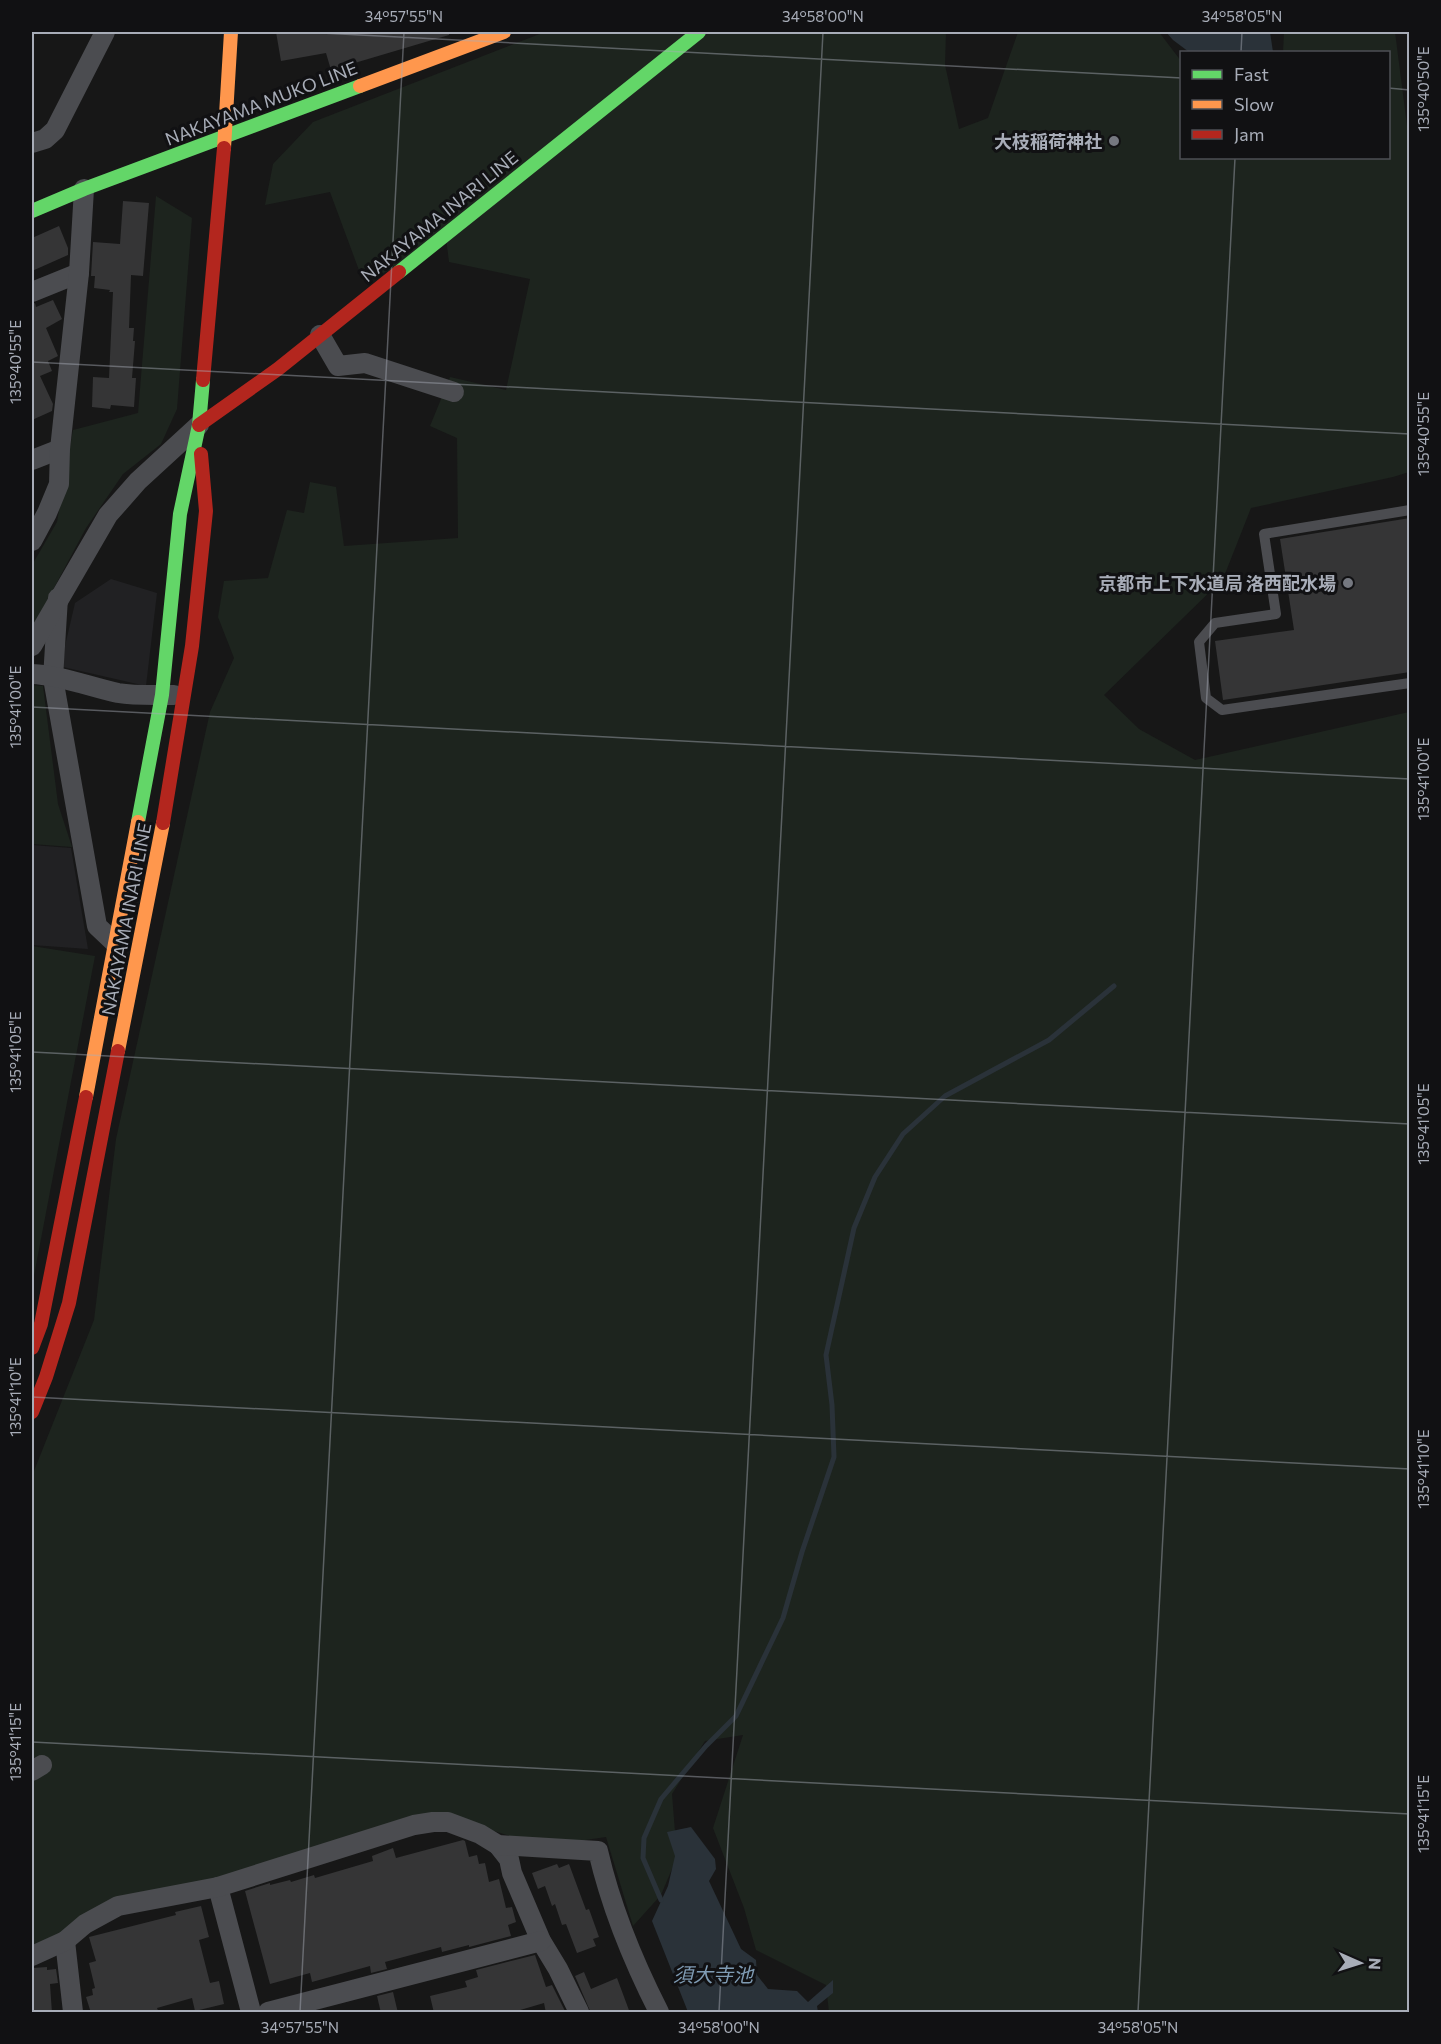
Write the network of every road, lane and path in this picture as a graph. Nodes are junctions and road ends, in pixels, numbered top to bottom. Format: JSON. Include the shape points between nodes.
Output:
{"nodes":[{"id":1,"x":105,"y":32,"type":"edge"},
{"id":2,"x":231,"y":32,"type":"edge"},
{"id":3,"x":699,"y":32,"type":"edge"},
{"id":4,"x":496,"y":33,"type":"edge"},
{"id":5,"x":225,"y":137,"type":"junction"},
{"id":6,"x":32,"y":143,"type":"edge"},
{"id":7,"x":84,"y":189,"type":"junction"},
{"id":8,"x":32,"y":211,"type":"edge"},
{"id":9,"x":79,"y":273,"type":"junction"},
{"id":10,"x":32,"y":292,"type":"edge"},
{"id":11,"x":320,"y":335,"type":"junction"},
{"id":12,"x":454,"y":392,"type":"dead end"},
{"id":13,"x":199,"y":425,"type":"junction"},
{"id":14,"x":60,"y":449,"type":"junction"},
{"id":15,"x":32,"y":460,"type":"edge"},
{"id":16,"x":1410,"y":510,"type":"edge"},
{"id":17,"x":32,"y":542,"type":"edge"},
{"id":18,"x":58,"y":598,"type":"junction"},
{"id":19,"x":32,"y":646,"type":"edge"},
{"id":20,"x":32,"y":674,"type":"edge"},
{"id":21,"x":54,"y":678,"type":"junction"},
{"id":22,"x":1410,"y":683,"type":"edge"},
{"id":23,"x":185,"y":694,"type":"junction"},
{"id":24,"x":162,"y":695,"type":"junction"},
{"id":25,"x":116,"y":944,"type":"junction"},
{"id":26,"x":32,"y":1348,"type":"edge"},
{"id":27,"x":32,"y":1412,"type":"edge"},
{"id":28,"x":498,"y":1845,"type":"junction"},
{"id":29,"x":218,"y":1887,"type":"junction"},
{"id":30,"x":65,"y":1941,"type":"junction"},
{"id":31,"x":541,"y":1941,"type":"junction"},
{"id":32,"x":32,"y":1956,"type":"edge"},
{"id":33,"x":73,"y":2013,"type":"edge"},
{"id":34,"x":251,"y":2013,"type":"edge"},
{"id":35,"x":268,"y":2013,"type":"edge"},
{"id":36,"x":579,"y":2013,"type":"edge"},
{"id":37,"x":658,"y":2013,"type":"edge"}],
"edges":[{"from":1,"to":6,"type":"street","via":[[55,130]]},
{"from":2,"to":5,"type":"main road"},
{"from":3,"to":11,"type":"main road","name":"NAKAYAMA INARI LINE"},
{"from":4,"to":5,"type":"main road","name":"NAKAYAMA MUKO LINE"},
{"from":5,"to":7,"type":"main road","name":"NAKAYAMA MUKO LINE"},
{"from":5,"to":13,"type":"main road"},
{"from":7,"to":8,"type":"main road","name":"NAKAYAMA MUKO LINE"},
{"from":7,"to":9,"type":"street"},
{"from":9,"to":10,"type":"street"},
{"from":9,"to":14,"type":"street"},
{"from":11,"to":12,"type":"street","via":[[338,366],[365,363]]},
{"from":11,"to":13,"type":"main road","name":"NAKAYAMA INARI LINE"},
{"from":13,"to":18,"type":"street","via":[[108,514]]},
{"from":13,"to":23,"type":"main road","name":"NAKAYAMA INARI LINE","via":[[206,511]]},
{"from":13,"to":24,"type":"main road","name":"NAKAYAMA INARI LINE","via":[[180,514]]},
{"from":14,"to":15,"type":"street"},
{"from":14,"to":17,"type":"street","via":[[58,484]]},
{"from":16,"to":22,"type":"lane","via":[[1264,534],[1276,614],[1215,623],[1199,642],[1206,698],[1222,710]]},
{"from":18,"to":19,"type":"street"},
{"from":18,"to":21,"type":"street"},
{"from":20,"to":21,"type":"street"},
{"from":21,"to":24,"type":"street","via":[[120,693]]},
{"from":21,"to":25,"type":"street","via":[[97,926]]},
{"from":23,"to":24,"type":"street"},
{"from":23,"to":27,"type":"main road","name":"NAKAYAMA INARI LINE","via":[[69,1303]]},
{"from":24,"to":25,"type":"main road","name":"NAKAYAMA INARI LINE"},
{"from":25,"to":26,"type":"main road","name":"NAKAYAMA INARI LINE","via":[[41,1324]]},
{"from":28,"to":29,"type":"street","via":[[448,1822],[433,1822]]},
{"from":28,"to":31,"type":"street","via":[[509,1859]]},
{"from":28,"to":37,"type":"street","via":[[598,1851],[623,1932]]},
{"from":29,"to":30,"type":"street","via":[[118,1906],[85,1924]]},
{"from":29,"to":34,"type":"street"},
{"from":30,"to":32,"type":"street"},
{"from":30,"to":33,"type":"street"},
{"from":31,"to":35,"type":"street"},
{"from":31,"to":36,"type":"street"}]}
